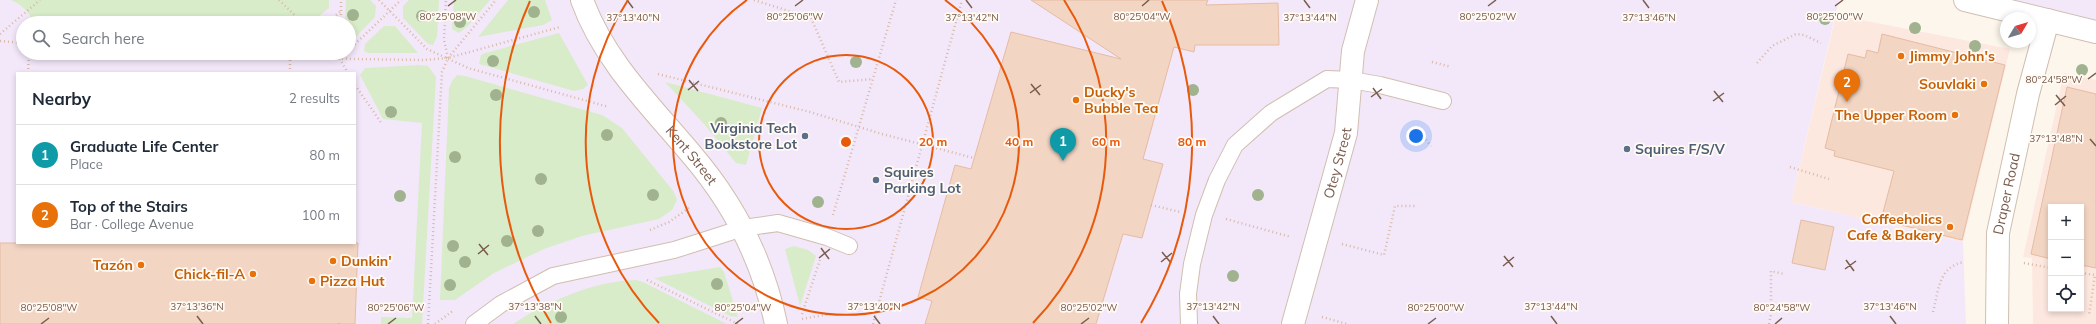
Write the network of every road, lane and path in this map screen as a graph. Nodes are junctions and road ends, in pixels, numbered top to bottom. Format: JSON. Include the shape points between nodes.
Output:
{"nodes":[{"id":1,"x":40,"y":0,"type":"edge"},
{"id":2,"x":279,"y":0,"type":"edge"},
{"id":3,"x":341,"y":0,"type":"edge"},
{"id":4,"x":379,"y":0,"type":"edge"},
{"id":5,"x":402,"y":0,"type":"edge"},
{"id":6,"x":446,"y":0,"type":"edge"},
{"id":7,"x":496,"y":0,"type":"edge"},
{"id":8,"x":582,"y":0,"type":"edge"},
{"id":9,"x":754,"y":0,"type":"edge"},
{"id":10,"x":896,"y":0,"type":"edge"},
{"id":11,"x":962,"y":0,"type":"edge"},
{"id":12,"x":1367,"y":0,"type":"edge"},
{"id":13,"x":1965,"y":0,"type":"edge"},
{"id":14,"x":341,"y":11,"type":"junction"},
{"id":15,"x":390,"y":12,"type":"junction"},
{"id":16,"x":21,"y":16,"type":"edge"},
{"id":17,"x":296,"y":16,"type":"edge"},
{"id":18,"x":335,"y":16,"type":"edge"},
{"id":19,"x":341,"y":16,"type":"edge"},
{"id":20,"x":16,"y":20,"type":"edge"},
{"id":21,"x":2048,"y":20,"type":"junction"},
{"id":22,"x":560,"y":26,"type":"dead end"},
{"id":23,"x":2096,"y":32,"type":"edge"},
{"id":24,"x":0,"y":34,"type":"edge"},
{"id":25,"x":0,"y":41,"type":"edge"},
{"id":26,"x":16,"y":42,"type":"edge"},
{"id":27,"x":1821,"y":43,"type":"dead end"},
{"id":28,"x":356,"y":44,"type":"edge"},
{"id":29,"x":448,"y":58,"type":"junction"},
{"id":30,"x":356,"y":59,"type":"edge"},
{"id":31,"x":29,"y":60,"type":"edge"},
{"id":32,"x":290,"y":60,"type":"edge"},
{"id":33,"x":341,"y":60,"type":"edge"},
{"id":34,"x":1432,"y":62,"type":"dead end"},
{"id":35,"x":1757,"y":63,"type":"dead end"},
{"id":36,"x":1451,"y":67,"type":"dead end"},
{"id":37,"x":28,"y":72,"type":"edge"},
{"id":38,"x":290,"y":72,"type":"edge"},
{"id":39,"x":347,"y":72,"type":"edge"},
{"id":40,"x":655,"y":73,"type":"dead end"},
{"id":41,"x":873,"y":79,"type":"junction"},
{"id":42,"x":1350,"y":80,"type":"junction"},
{"id":43,"x":356,"y":86,"type":"edge"},
{"id":44,"x":1443,"y":101,"type":"dead end"},
{"id":45,"x":609,"y":107,"type":"dead end"},
{"id":46,"x":382,"y":124,"type":"dead end"},
{"id":47,"x":859,"y":127,"type":"junction"},
{"id":48,"x":1416,"y":127,"type":"dead end"},
{"id":49,"x":922,"y":144,"type":"junction"},
{"id":50,"x":1431,"y":146,"type":"dead end"},
{"id":51,"x":974,"y":158,"type":"dead end"},
{"id":52,"x":1790,"y":167,"type":"dead end"},
{"id":53,"x":1828,"y":179,"type":"dead end"},
{"id":54,"x":1151,"y":204,"type":"dead end"},
{"id":55,"x":1416,"y":206,"type":"dead end"},
{"id":56,"x":1180,"y":212,"type":"dead end"},
{"id":57,"x":1222,"y":217,"type":"dead end"},
{"id":58,"x":743,"y":228,"type":"junction"},
{"id":59,"x":827,"y":237,"type":"junction"},
{"id":60,"x":1291,"y":237,"type":"dead end"},
{"id":61,"x":1336,"y":243,"type":"dead end"},
{"id":62,"x":849,"y":246,"type":"dead end"},
{"id":63,"x":1964,"y":262,"type":"dead end"},
{"id":64,"x":2019,"y":262,"type":"dead end"},
{"id":65,"x":2048,"y":267,"type":"edge"},
{"id":66,"x":2084,"y":273,"type":"edge"},
{"id":67,"x":1784,"y":274,"type":"dead end"},
{"id":68,"x":645,"y":278,"type":"dead end"},
{"id":69,"x":1933,"y":312,"type":"dead end"},
{"id":70,"x":829,"y":314,"type":"dead end"},
{"id":71,"x":2089,"y":315,"type":"dead end"},
{"id":72,"x":1319,"y":316,"type":"dead end"},
{"id":73,"x":428,"y":324,"type":"edge"},
{"id":74,"x":474,"y":324,"type":"edge"},
{"id":75,"x":738,"y":324,"type":"edge"},
{"id":76,"x":776,"y":324,"type":"edge"},
{"id":77,"x":873,"y":324,"type":"edge"},
{"id":78,"x":1189,"y":324,"type":"edge"},
{"id":79,"x":1293,"y":324,"type":"edge"},
{"id":80,"x":1347,"y":324,"type":"edge"},
{"id":81,"x":1769,"y":324,"type":"edge"},
{"id":82,"x":1997,"y":324,"type":"edge"}],
"edges":[{"from":1,"to":16,"type":"path"},
{"from":2,"to":17,"type":"path"},
{"from":3,"to":14,"type":"path"},
{"from":4,"to":15,"type":"path"},
{"from":5,"to":15,"type":"path"},
{"from":6,"to":29,"type":"path","via":[[444,40]]},
{"from":7,"to":29,"type":"path"},
{"from":8,"to":58,"type":"street","name":"Kent Street","via":[[594,28],[623,75],[693,156]]},
{"from":9,"to":41,"type":"path","via":[[811,18],[839,82]]},
{"from":10,"to":41,"type":"path"},
{"from":11,"to":49,"type":"path"},
{"from":12,"to":42,"type":"street","name":"Otey Street","via":[[1353,51]]},
{"from":13,"to":21,"type":"street"},
{"from":14,"to":18,"type":"path"},
{"from":14,"to":19,"type":"path"},
{"from":15,"to":28,"type":"path"},
{"from":15,"to":29,"type":"path","via":[[427,49]]},
{"from":20,"to":24,"type":"path"},
{"from":21,"to":23,"type":"street"},
{"from":21,"to":82,"type":"street","name":"Draper Road","via":[[2028,94],[1998,233]]},
{"from":22,"to":29,"type":"path"},
{"from":25,"to":26,"type":"path"},
{"from":27,"to":35,"type":"path","via":[[1796,34],[1772,46]]},
{"from":29,"to":30,"type":"path"},
{"from":29,"to":45,"type":"path","via":[[468,68]]},
{"from":29,"to":73,"type":"path","via":[[442,72]]},
{"from":31,"to":37,"type":"path"},
{"from":32,"to":38,"type":"path"},
{"from":33,"to":39,"type":"path"},
{"from":34,"to":36,"type":"path"},
{"from":40,"to":47,"type":"path"},
{"from":41,"to":47,"type":"path"},
{"from":42,"to":44,"type":"lane"},
{"from":42,"to":78,"type":"lane","via":[[1327,79],[1271,113],[1235,145],[1217,180],[1204,215],[1192,264],[1188,294]]},
{"from":42,"to":79,"type":"street","name":"Otey Street","via":[[1346,133]]},
{"from":43,"to":46,"type":"path"},
{"from":47,"to":49,"type":"path"},
{"from":47,"to":59,"type":"path"},
{"from":48,"to":50,"type":"path"},
{"from":49,"to":51,"type":"path"},
{"from":49,"to":77,"type":"path"},
{"from":52,"to":53,"type":"path"},
{"from":54,"to":56,"type":"path"},
{"from":55,"to":61,"type":"path","via":[[1395,206],[1384,255]]},
{"from":57,"to":60,"type":"path"},
{"from":58,"to":59,"type":"lane","via":[[778,222]]},
{"from":58,"to":74,"type":"lane","via":[[674,250],[554,276],[501,304]]},
{"from":58,"to":76,"type":"street","name":"Kent Street","via":[[761,271]]},
{"from":59,"to":62,"type":"lane"},
{"from":59,"to":70,"type":"path","via":[[800,319]]},
{"from":63,"to":69,"type":"path","via":[[1954,264],[1944,271]]},
{"from":64,"to":65,"type":"path"},
{"from":66,"to":71,"type":"path","via":[[2095,275]]},
{"from":67,"to":81,"type":"path","via":[[1771,271]]},
{"from":68,"to":75,"type":"path"},
{"from":72,"to":80,"type":"path"}]}
